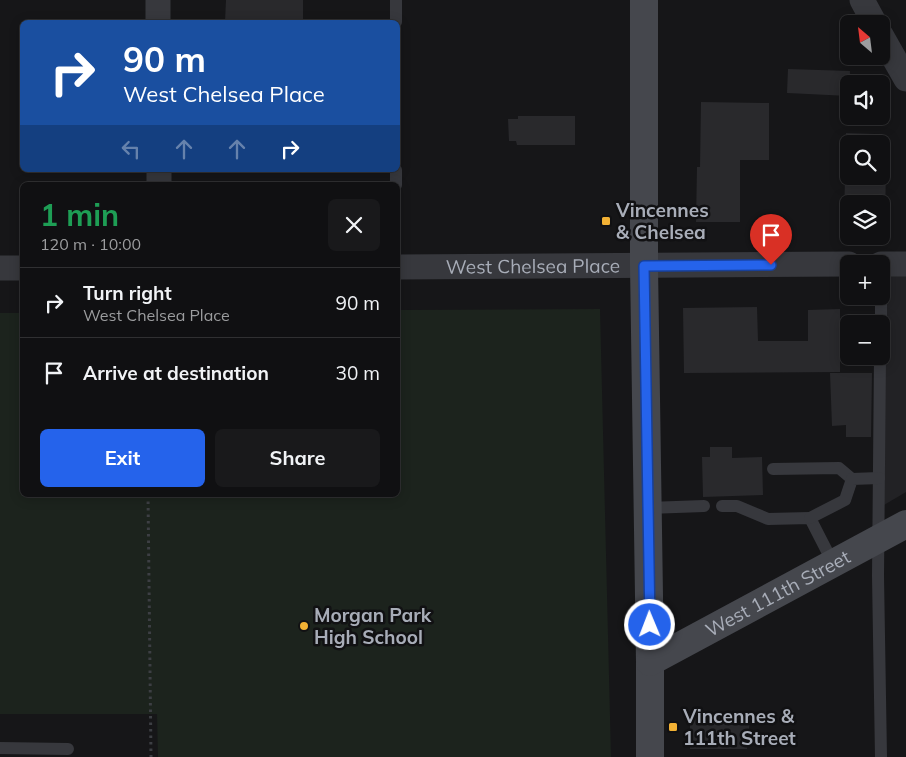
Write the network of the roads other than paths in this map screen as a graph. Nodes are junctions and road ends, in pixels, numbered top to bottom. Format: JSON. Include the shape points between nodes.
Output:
{"nodes":[{"id":1,"x":158,"y":0,"type":"edge"},
{"id":2,"x":396,"y":0,"type":"edge"},
{"id":3,"x":644,"y":0,"type":"edge"},
{"id":4,"x":862,"y":0,"type":"edge"},
{"id":5,"x":870,"y":15,"type":"edge"},
{"id":6,"x":158,"y":20,"type":"edge"},
{"id":7,"x":396,"y":20,"type":"edge"},
{"id":8,"x":890,"y":51,"type":"edge"},
{"id":9,"x":906,"y":79,"type":"edge"},
{"id":10,"x":840,"y":264,"type":"edge"},
{"id":11,"x":890,"y":264,"type":"edge"},
{"id":12,"x":906,"y":264,"type":"edge"},
{"id":13,"x":644,"y":266,"type":"junction"},
{"id":14,"x":400,"y":267,"type":"edge"},
{"id":15,"x":0,"y":268,"type":"edge"},
{"id":16,"x":20,"y":268,"type":"edge"},
{"id":17,"x":880,"y":365,"type":"edge"},
{"id":18,"x":773,"y":468,"type":"dead end"},
{"id":19,"x":852,"y":478,"type":"junction"},
{"id":20,"x":879,"y":478,"type":"junction"},
{"id":21,"x":704,"y":506,"type":"dead end"},
{"id":22,"x":722,"y":506,"type":"dead end"},
{"id":23,"x":648,"y":508,"type":"junction"},
{"id":24,"x":810,"y":518,"type":"junction"},
{"id":25,"x":906,"y":524,"type":"edge"},
{"id":26,"x":879,"y":539,"type":"junction"},
{"id":27,"x":833,"y":563,"type":"junction"},
{"id":28,"x":650,"y":662,"type":"junction"},
{"id":29,"x":0,"y":748,"type":"edge"},
{"id":30,"x":68,"y":748,"type":"dead end"},
{"id":31,"x":650,"y":757,"type":"edge"},
{"id":32,"x":881,"y":757,"type":"edge"}],
"edges":[{"from":1,"to":6,"type":"street"},
{"from":2,"to":7,"type":"lane"},
{"from":3,"to":13,"type":"main road"},
{"from":4,"to":5,"type":"street"},
{"from":8,"to":9,"type":"street"},
{"from":10,"to":13,"type":"street","name":"West Chelsea Place"},
{"from":11,"to":12,"type":"street"},
{"from":13,"to":14,"type":"street","name":"West Chelsea Place"},
{"from":13,"to":23,"type":"main road"},
{"from":15,"to":16,"type":"street"},
{"from":17,"to":20,"type":"lane"},
{"from":18,"to":19,"type":"lane","via":[[839,468]]},
{"from":19,"to":20,"type":"lane"},
{"from":19,"to":24,"type":"lane","via":[[845,500]]},
{"from":20,"to":26,"type":"lane"},
{"from":21,"to":23,"type":"lane"},
{"from":22,"to":24,"type":"lane","via":[[737,506],[768,519]]},
{"from":23,"to":28,"type":"main road"},
{"from":24,"to":27,"type":"lane"},
{"from":25,"to":26,"type":"main road","name":"West 111th Street"},
{"from":26,"to":27,"type":"main road","name":"West 111th Street"},
{"from":26,"to":32,"type":"lane"},
{"from":27,"to":28,"type":"main road","name":"West 111th Street"},
{"from":28,"to":31,"type":"main road"},
{"from":29,"to":30,"type":"lane"}]}
